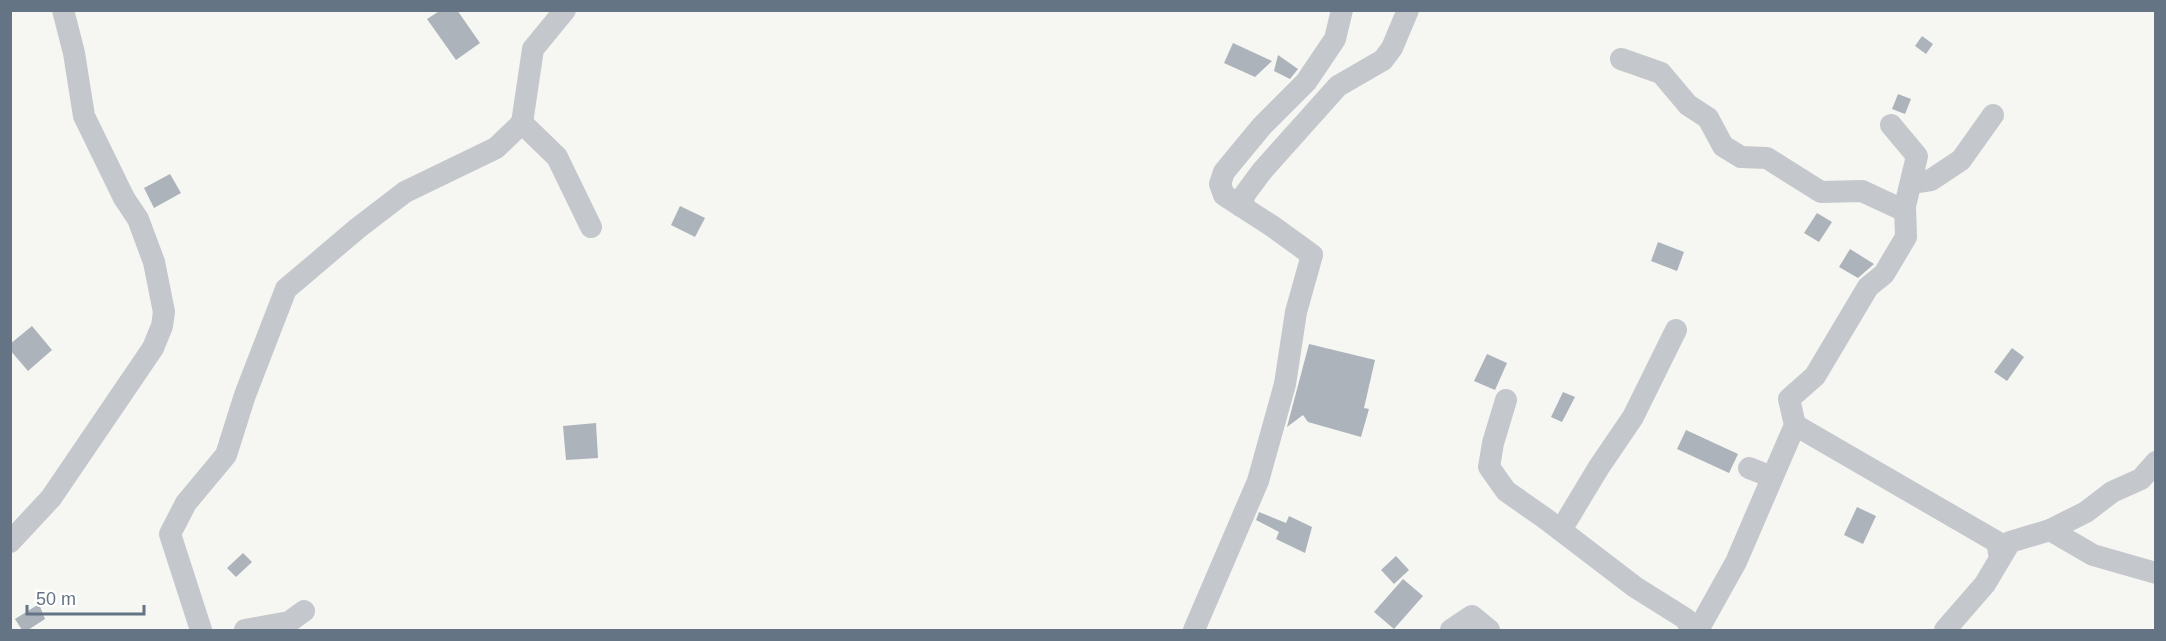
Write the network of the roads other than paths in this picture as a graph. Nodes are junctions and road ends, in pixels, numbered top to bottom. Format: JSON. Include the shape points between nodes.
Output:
{"nodes":[{"id":1,"x":63,"y":10,"type":"edge"},
{"id":2,"x":565,"y":10,"type":"edge"},
{"id":3,"x":1342,"y":10,"type":"edge"},
{"id":4,"x":1408,"y":10,"type":"edge"},
{"id":5,"x":1621,"y":59,"type":"dead end"},
{"id":6,"x":1993,"y":115,"type":"dead end"},
{"id":7,"x":522,"y":123,"type":"junction"},
{"id":8,"x":1891,"y":125,"type":"dead end"},
{"id":9,"x":1911,"y":183,"type":"junction"},
{"id":10,"x":1241,"y":206,"type":"junction"},
{"id":11,"x":1905,"y":211,"type":"junction"},
{"id":12,"x":591,"y":226,"type":"dead end"},
{"id":13,"x":1676,"y":330,"type":"dead end"},
{"id":14,"x":1506,"y":400,"type":"dead end"},
{"id":15,"x":1795,"y":425,"type":"junction"},
{"id":16,"x":2156,"y":462,"type":"edge"},
{"id":17,"x":1749,"y":468,"type":"dead end"},
{"id":18,"x":1772,"y":477,"type":"junction"},
{"id":19,"x":1561,"y":530,"type":"junction"},
{"id":20,"x":2050,"y":530,"type":"junction"},
{"id":21,"x":10,"y":542,"type":"edge"},
{"id":22,"x":2002,"y":547,"type":"junction"},
{"id":23,"x":2156,"y":573,"type":"edge"},
{"id":24,"x":304,"y":611,"type":"dead end"},
{"id":25,"x":201,"y":630,"type":"edge"},
{"id":26,"x":245,"y":630,"type":"edge"},
{"id":27,"x":1194,"y":630,"type":"edge"},
{"id":28,"x":1451,"y":630,"type":"edge"},
{"id":29,"x":1489,"y":630,"type":"edge"},
{"id":30,"x":1691,"y":630,"type":"edge"},
{"id":31,"x":1698,"y":630,"type":"edge"},
{"id":32,"x":1945,"y":630,"type":"edge"}],
"edges":[{"from":1,"to":21,"type":"street","via":[[84,116],[148,243],[164,312],[158,337],[147,357],[51,498]]},
{"from":2,"to":7,"type":"street","via":[[533,49]]},
{"from":3,"to":10,"type":"street","via":[[1335,39],[1306,82],[1224,172],[1220,184],[1224,195]]},
{"from":4,"to":10,"type":"street","via":[[1383,60],[1338,86],[1262,171]]},
{"from":5,"to":11,"type":"street","via":[[1661,73],[1688,105],[1708,117],[1723,146],[1741,157],[1767,158],[1821,192],[1862,191]]},
{"from":6,"to":9,"type":"street","via":[[1961,160],[1931,180]]},
{"from":7,"to":12,"type":"street","via":[[556,157]]},
{"from":7,"to":25,"type":"street","via":[[496,148],[405,192],[286,289],[226,455],[186,503],[170,534]]},
{"from":8,"to":9,"type":"street","via":[[1917,156]]},
{"from":9,"to":11,"type":"street"},
{"from":10,"to":27,"type":"street","via":[[1312,255],[1296,312],[1285,384],[1258,481]]},
{"from":11,"to":15,"type":"street","via":[[1906,237],[1884,274],[1868,287],[1815,376],[1789,399]]},
{"from":13,"to":19,"type":"street","via":[[1633,417]]},
{"from":14,"to":19,"type":"street","via":[[1489,467],[1506,491]]},
{"from":15,"to":18,"type":"street"},
{"from":15,"to":22,"type":"street"},
{"from":16,"to":20,"type":"street","via":[[2141,479]]},
{"from":17,"to":18,"type":"street"},
{"from":18,"to":31,"type":"street","via":[[1736,562]]},
{"from":19,"to":30,"type":"street","via":[[1635,588],[1686,619]]},
{"from":20,"to":22,"type":"street"},
{"from":20,"to":23,"type":"street","via":[[2093,555]]},
{"from":22,"to":32,"type":"street","via":[[1985,584]]},
{"from":24,"to":26,"type":"street","via":[[289,622]]},
{"from":28,"to":29,"type":"street","via":[[1472,616]]}]}
